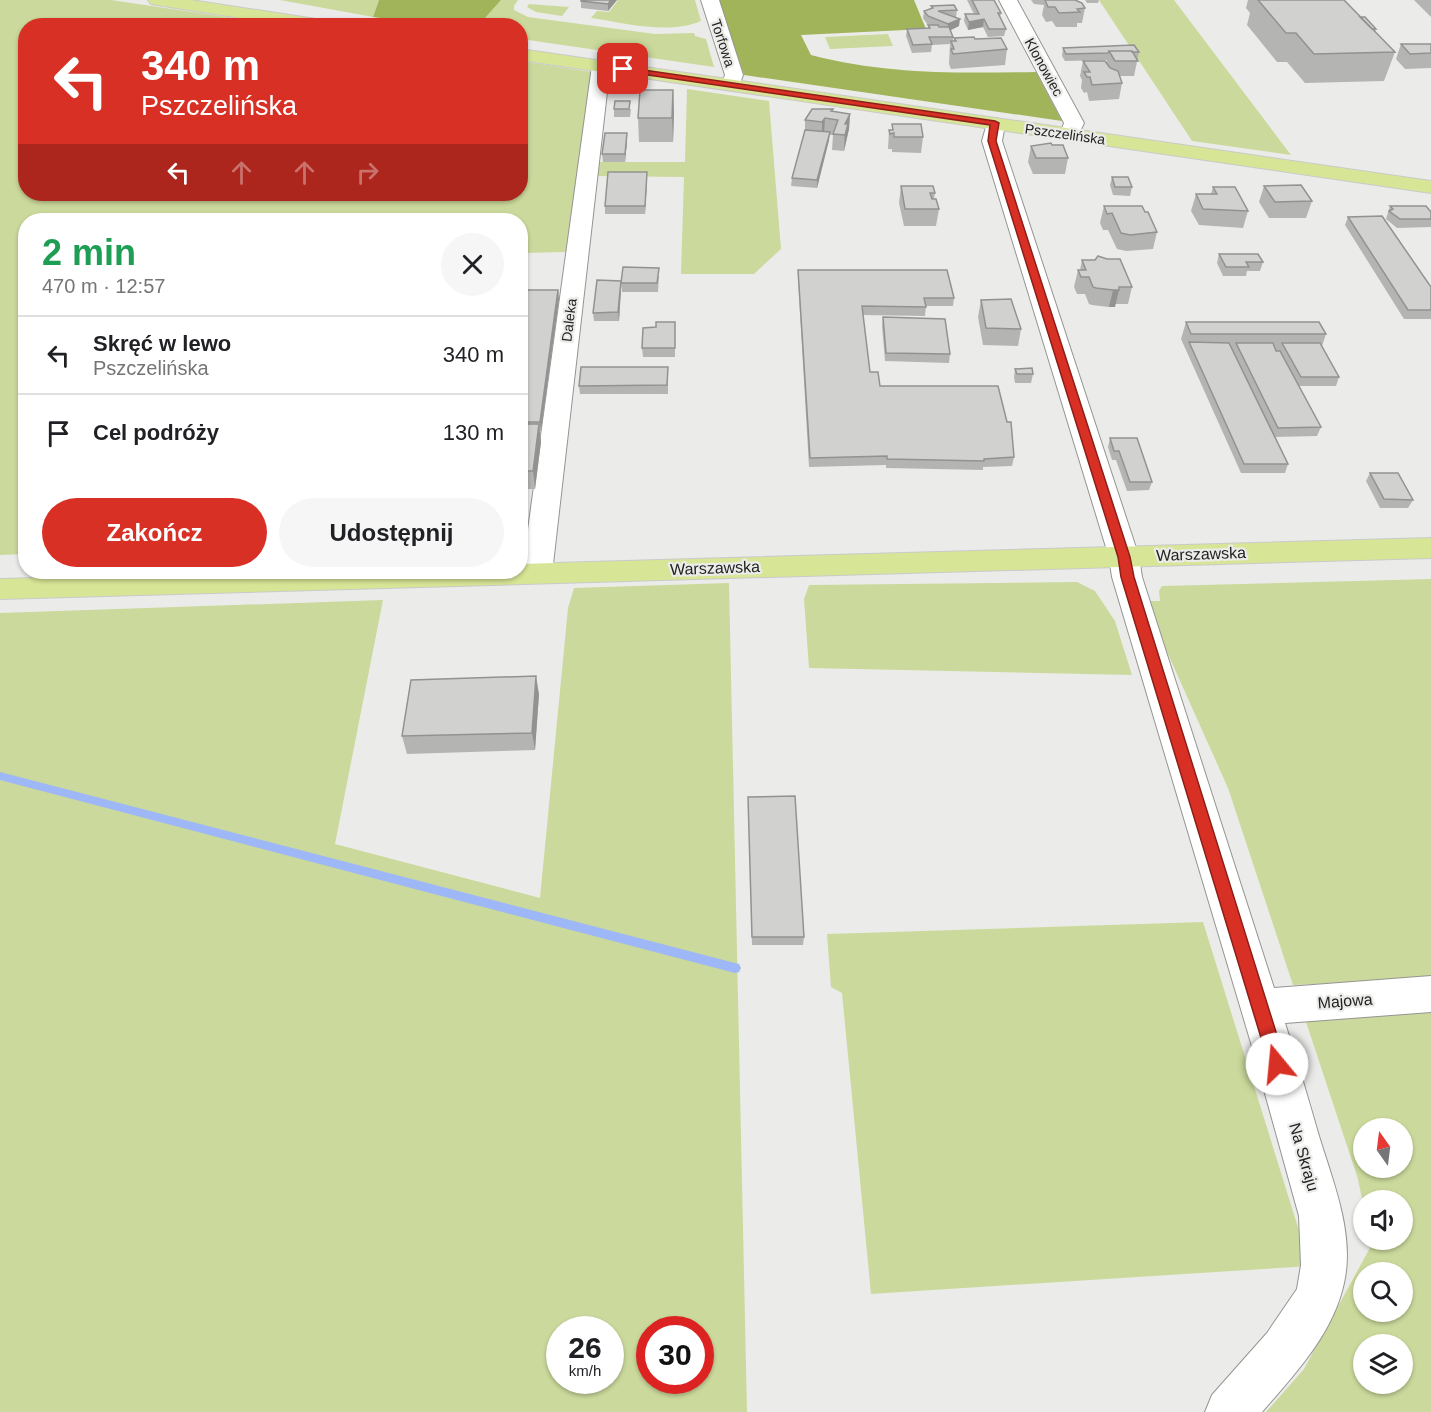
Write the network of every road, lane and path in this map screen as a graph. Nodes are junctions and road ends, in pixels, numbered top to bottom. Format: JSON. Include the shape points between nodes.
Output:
{"nodes":[{"id":1,"x":158,"y":0,"type":"edge"},
{"id":2,"x":710,"y":0,"type":"edge"},
{"id":3,"x":1008,"y":0,"type":"edge"},
{"id":4,"x":276,"y":18,"type":"edge"},
{"id":5,"x":528,"y":55,"type":"edge"},
{"id":6,"x":602,"y":66,"type":"junction"},
{"id":7,"x":730,"y":85,"type":"junction"},
{"id":8,"x":995,"y":123,"type":"junction"},
{"id":9,"x":1070,"y":134,"type":"junction"},
{"id":10,"x":1431,"y":187,"type":"edge"},
{"id":11,"x":1431,"y":548,"type":"edge"},
{"id":12,"x":1124,"y":557,"type":"junction"},
{"id":13,"x":528,"y":573,"type":"edge"},
{"id":14,"x":537,"y":573,"type":"junction"},
{"id":15,"x":336,"y":579,"type":"edge"},
{"id":16,"x":0,"y":589,"type":"edge"},
{"id":17,"x":1431,"y":994,"type":"edge"},
{"id":18,"x":1259,"y":1007,"type":"junction"},
{"id":19,"x":1229,"y":1412,"type":"edge"}],
"edges":[{"from":1,"to":4,"type":"main road"},
{"from":2,"to":7,"type":"street","name":"Torfowa","via":[[734,75]]},
{"from":3,"to":9,"type":"street","name":"Klonowiec","via":[[1074,123]]},
{"from":5,"to":6,"type":"main road","name":"Pszczelińska"},
{"from":6,"to":7,"type":"main road","name":"Pszczelińska"},
{"from":6,"to":14,"type":"street","name":"Daleka"},
{"from":7,"to":8,"type":"main road","name":"Pszczelińska"},
{"from":8,"to":9,"type":"main road","name":"Pszczelińska"},
{"from":8,"to":12,"type":"street","name":"Na Skraju","via":[[992,141]]},
{"from":9,"to":10,"type":"main road","name":"Pszczelińska"},
{"from":11,"to":12,"type":"main road","name":"Warszawska"},
{"from":12,"to":14,"type":"main road","name":"Warszawska"},
{"from":12,"to":18,"type":"street","name":"Na Skraju"},
{"from":13,"to":14,"type":"main road","name":"Warszawska"},
{"from":15,"to":16,"type":"main road","name":"Warszawska"},
{"from":17,"to":18,"type":"street","name":"Majowa"},
{"from":18,"to":19,"type":"street","name":"Na Skraju","via":[[1321,1216],[1322,1283],[1302,1327]]}]}
